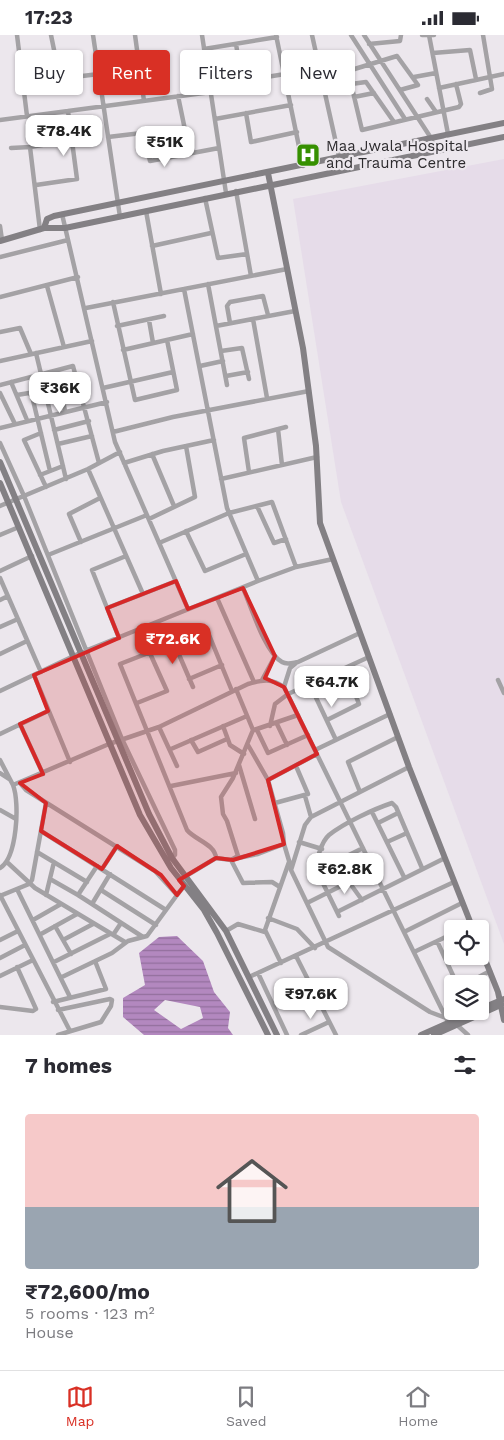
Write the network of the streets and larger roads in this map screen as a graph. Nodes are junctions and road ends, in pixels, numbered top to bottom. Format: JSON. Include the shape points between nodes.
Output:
{"nodes":[{"id":1,"x":17,"y":35,"type":"edge"},
{"id":2,"x":51,"y":35,"type":"edge"},
{"id":3,"x":93,"y":35,"type":"edge"},
{"id":4,"x":135,"y":35,"type":"edge"},
{"id":5,"x":202,"y":35,"type":"edge"},
{"id":6,"x":312,"y":35,"type":"edge"},
{"id":7,"x":351,"y":35,"type":"edge"},
{"id":8,"x":364,"y":35,"type":"edge"},
{"id":9,"x":402,"y":35,"type":"edge"},
{"id":10,"x":422,"y":35,"type":"edge"},
{"id":11,"x":429,"y":35,"type":"edge"},
{"id":12,"x":434,"y":35,"type":"edge"},
{"id":13,"x":483,"y":35,"type":"edge"},
{"id":14,"x":277,"y":36,"type":"edge"},
{"id":15,"x":369,"y":43,"type":"junction"},
{"id":16,"x":236,"y":44,"type":"junction"},
{"id":17,"x":204,"y":49,"type":"joint"},
{"id":18,"x":19,"y":50,"type":"edge"},
{"id":19,"x":54,"y":50,"type":"edge"},
{"id":20,"x":95,"y":50,"type":"edge"},
{"id":21,"x":316,"y":50,"type":"edge"},
{"id":22,"x":433,"y":53,"type":"junction"},
{"id":23,"x":281,"y":58,"type":"edge"},
{"id":24,"x":380,"y":60,"type":"junction"},
{"id":25,"x":369,"y":64,"type":"junction"},
{"id":26,"x":355,"y":69,"type":"edge"},
{"id":27,"x":436,"y":73,"type":"junction"},
{"id":28,"x":281,"y":74,"type":"edge"},
{"id":29,"x":504,"y":74,"type":"edge"},
{"id":30,"x":414,"y":77,"type":"junction"},
{"id":31,"x":490,"y":77,"type":"junction"},
{"id":32,"x":476,"y":79,"type":"junction"},
{"id":33,"x":355,"y":83,"type":"edge"},
{"id":34,"x":456,"y":84,"type":"junction"},
{"id":35,"x":439,"y":88,"type":"junction"},
{"id":36,"x":400,"y":90,"type":"junction"},
{"id":37,"x":374,"y":93,"type":"junction"},
{"id":38,"x":480,"y":93,"type":"dead end"},
{"id":39,"x":24,"y":95,"type":"edge"},
{"id":40,"x":102,"y":95,"type":"edge"},
{"id":41,"x":186,"y":95,"type":"edge"},
{"id":42,"x":211,"y":95,"type":"edge"},
{"id":43,"x":289,"y":95,"type":"edge"},
{"id":44,"x":326,"y":95,"type":"edge"},
{"id":45,"x":178,"y":96,"type":"junction"},
{"id":46,"x":354,"y":97,"type":"joint"},
{"id":47,"x":427,"y":99,"type":"dead end"},
{"id":48,"x":144,"y":101,"type":"junction"},
{"id":49,"x":291,"y":105,"type":"junction"},
{"id":50,"x":103,"y":106,"type":"junction"},
{"id":51,"x":444,"y":110,"type":"junction"},
{"id":52,"x":68,"y":111,"type":"junction"},
{"id":53,"x":436,"y":112,"type":"junction"},
{"id":54,"x":246,"y":113,"type":"junction"},
{"id":55,"x":27,"y":116,"type":"junction"},
{"id":56,"x":416,"y":116,"type":"junction"},
{"id":57,"x":0,"y":119,"type":"edge"},
{"id":58,"x":215,"y":119,"type":"junction"},
{"id":59,"x":405,"y":119,"type":"junction"},
{"id":60,"x":394,"y":121,"type":"junction"},
{"id":61,"x":504,"y":123,"type":"edge"},
{"id":62,"x":184,"y":128,"type":"junction"},
{"id":63,"x":144,"y":133,"type":"junction"},
{"id":64,"x":296,"y":133,"type":"junction"},
{"id":65,"x":448,"y":134,"type":"junction"},
{"id":66,"x":108,"y":137,"type":"junction"},
{"id":67,"x":504,"y":137,"type":"edge"},
{"id":68,"x":431,"y":138,"type":"junction"},
{"id":69,"x":71,"y":140,"type":"junction"},
{"id":70,"x":30,"y":147,"type":"junction"},
{"id":71,"x":11,"y":148,"type":"dead end"},
{"id":72,"x":219,"y":148,"type":"junction"},
{"id":73,"x":436,"y":152,"type":"junction"},
{"id":74,"x":190,"y":154,"type":"junction"},
{"id":75,"x":338,"y":157,"type":"junction"},
{"id":76,"x":303,"y":166,"type":"junction"},
{"id":77,"x":342,"y":170,"type":"junction"},
{"id":78,"x":268,"y":173,"type":"junction"},
{"id":79,"x":224,"y":182,"type":"junction"},
{"id":80,"x":36,"y":185,"type":"junction"},
{"id":81,"x":269,"y":185,"type":"junction"},
{"id":82,"x":236,"y":191,"type":"junction"},
{"id":83,"x":226,"y":193,"type":"junction"},
{"id":84,"x":205,"y":198,"type":"junction"},
{"id":85,"x":118,"y":202,"type":"junction"},
{"id":86,"x":146,"y":211,"type":"junction"},
{"id":87,"x":62,"y":214,"type":"junction"},
{"id":88,"x":120,"y":217,"type":"junction"},
{"id":89,"x":0,"y":225,"type":"edge"},
{"id":90,"x":65,"y":228,"type":"junction"},
{"id":91,"x":42,"y":229,"type":"junction"},
{"id":92,"x":211,"y":233,"type":"junction"},
{"id":93,"x":1,"y":240,"type":"edge"},
{"id":94,"x":68,"y":240,"type":"junction"},
{"id":95,"x":152,"y":246,"type":"junction"},
{"id":96,"x":246,"y":254,"type":"junction"},
{"id":97,"x":0,"y":257,"type":"edge"},
{"id":98,"x":287,"y":269,"type":"junction"},
{"id":99,"x":251,"y":276,"type":"junction"},
{"id":100,"x":78,"y":277,"type":"junction"},
{"id":101,"x":208,"y":284,"type":"junction"},
{"id":102,"x":47,"y":286,"type":"junction"},
{"id":103,"x":184,"y":289,"type":"junction"},
{"id":104,"x":161,"y":294,"type":"junction"},
{"id":105,"x":0,"y":297,"type":"edge"},
{"id":106,"x":113,"y":302,"type":"junction"},
{"id":107,"x":86,"y":307,"type":"junction"},
{"id":108,"x":295,"y":311,"type":"junction"},
{"id":109,"x":268,"y":315,"type":"junction"},
{"id":110,"x":164,"y":316,"type":"dead end"},
{"id":111,"x":252,"y":319,"type":"junction"},
{"id":112,"x":149,"y":320,"type":"junction"},
{"id":113,"x":230,"y":323,"type":"junction"},
{"id":114,"x":117,"y":326,"type":"junction"},
{"id":115,"x":216,"y":326,"type":"junction"},
{"id":116,"x":0,"y":331,"type":"edge"},
{"id":117,"x":194,"y":334,"type":"junction"},
{"id":118,"x":167,"y":340,"type":"junction"},
{"id":119,"x":92,"y":341,"type":"junction"},
{"id":120,"x":153,"y":343,"type":"junction"},
{"id":121,"x":64,"y":347,"type":"junction"},
{"id":122,"x":123,"y":350,"type":"junction"},
{"id":123,"x":221,"y":351,"type":"junction"},
{"id":124,"x":34,"y":354,"type":"junction"},
{"id":125,"x":0,"y":361,"type":"edge"},
{"id":126,"x":223,"y":361,"type":"junction"},
{"id":127,"x":200,"y":365,"type":"junction"},
{"id":128,"x":173,"y":372,"type":"junction"},
{"id":129,"x":248,"y":372,"type":"junction"},
{"id":130,"x":41,"y":374,"type":"junction"},
{"id":131,"x":226,"y":376,"type":"junction"},
{"id":132,"x":249,"y":379,"type":"dead end"},
{"id":133,"x":78,"y":380,"type":"junction"},
{"id":134,"x":11,"y":382,"type":"junction"},
{"id":135,"x":130,"y":382,"type":"junction"},
{"id":136,"x":0,"y":385,"type":"edge"},
{"id":137,"x":227,"y":385,"type":"dead end"},
{"id":138,"x":103,"y":388,"type":"junction"},
{"id":139,"x":309,"y":391,"type":"junction"},
{"id":140,"x":0,"y":393,"type":"edge"},
{"id":141,"x":17,"y":395,"type":"junction"},
{"id":142,"x":267,"y":399,"type":"junction"},
{"id":143,"x":107,"y":402,"type":"junction"},
{"id":144,"x":85,"y":407,"type":"junction"},
{"id":145,"x":208,"y":410,"type":"junction"},
{"id":146,"x":65,"y":411,"type":"junction"},
{"id":147,"x":50,"y":415,"type":"junction"},
{"id":148,"x":37,"y":418,"type":"junction"},
{"id":149,"x":27,"y":421,"type":"junction"},
{"id":150,"x":89,"y":421,"type":"junction"},
{"id":151,"x":14,"y":424,"type":"junction"},
{"id":152,"x":286,"y":427,"type":"dead end"},
{"id":153,"x":0,"y":428,"type":"edge"},
{"id":154,"x":278,"y":429,"type":"junction"},
{"id":155,"x":54,"y":430,"type":"junction"},
{"id":156,"x":41,"y":433,"type":"junction"},
{"id":157,"x":113,"y":433,"type":"junction"},
{"id":158,"x":92,"y":436,"type":"junction"},
{"id":159,"x":214,"y":441,"type":"junction"},
{"id":160,"x":0,"y":443,"type":"edge"},
{"id":161,"x":58,"y":444,"type":"junction"},
{"id":162,"x":186,"y":446,"type":"junction"},
{"id":163,"x":120,"y":452,"type":"junction"},
{"id":164,"x":152,"y":454,"type":"junction"},
{"id":165,"x":317,"y":457,"type":"junction"},
{"id":166,"x":0,"y":463,"type":"edge"},
{"id":167,"x":99,"y":463,"type":"junction"},
{"id":168,"x":124,"y":463,"type":"junction"},
{"id":169,"x":282,"y":465,"type":"junction"},
{"id":170,"x":63,"y":466,"type":"junction"},
{"id":171,"x":88,"y":469,"type":"junction"},
{"id":172,"x":50,"y":471,"type":"junction"},
{"id":173,"x":249,"y":472,"type":"junction"},
{"id":174,"x":40,"y":475,"type":"junction"},
{"id":175,"x":66,"y":479,"type":"junction"},
{"id":176,"x":221,"y":479,"type":"junction"},
{"id":177,"x":0,"y":483,"type":"edge"},
{"id":178,"x":46,"y":487,"type":"junction"},
{"id":179,"x":24,"y":496,"type":"junction"},
{"id":180,"x":100,"y":498,"type":"junction"},
{"id":181,"x":17,"y":499,"type":"junction"},
{"id":182,"x":9,"y":503,"type":"junction"},
{"id":183,"x":0,"y":506,"type":"edge"},
{"id":184,"x":174,"y":506,"type":"junction"},
{"id":185,"x":257,"y":506,"type":"junction"},
{"id":186,"x":229,"y":513,"type":"junction"},
{"id":187,"x":148,"y":517,"type":"junction"},
{"id":188,"x":20,"y":527,"type":"junction"},
{"id":189,"x":114,"y":529,"type":"junction"},
{"id":190,"x":186,"y":531,"type":"junction"},
{"id":191,"x":0,"y":535,"type":"edge"},
{"id":192,"x":286,"y":539,"type":"junction"},
{"id":193,"x":81,"y":542,"type":"junction"},
{"id":194,"x":159,"y":543,"type":"junction"},
{"id":195,"x":246,"y":554,"type":"junction"},
{"id":196,"x":48,"y":555,"type":"junction"},
{"id":197,"x":32,"y":556,"type":"junction"},
{"id":198,"x":126,"y":556,"type":"junction"},
{"id":199,"x":333,"y":559,"type":"junction"},
{"id":200,"x":296,"y":567,"type":"junction"},
{"id":201,"x":0,"y":571,"type":"edge"},
{"id":202,"x":0,"y":578,"type":"edge"},
{"id":203,"x":176,"y":581,"type":"junction"},
{"id":204,"x":258,"y":581,"type":"junction"},
{"id":205,"x":243,"y":588,"type":"junction"},
{"id":206,"x":143,"y":594,"type":"junction"},
{"id":207,"x":8,"y":596,"type":"junction"},
{"id":208,"x":218,"y":598,"type":"junction"},
{"id":209,"x":0,"y":600,"type":"edge"},
{"id":210,"x":107,"y":608,"type":"junction"},
{"id":211,"x":188,"y":609,"type":"junction"},
{"id":212,"x":18,"y":619,"type":"junction"},
{"id":213,"x":0,"y":627,"type":"edge"},
{"id":214,"x":139,"y":629,"type":"junction"},
{"id":215,"x":360,"y":633,"type":"junction"},
{"id":216,"x":119,"y":638,"type":"junction"},
{"id":217,"x":27,"y":641,"type":"junction"},
{"id":218,"x":174,"y":643,"type":"junction"},
{"id":219,"x":83,"y":652,"type":"junction"},
{"id":220,"x":150,"y":653,"type":"junction"},
{"id":221,"x":0,"y":654,"type":"edge"},
{"id":222,"x":275,"y":656,"type":"junction"},
{"id":223,"x":72,"y":657,"type":"junction"},
{"id":224,"x":369,"y":657,"type":"junction"},
{"id":225,"x":298,"y":662,"type":"junction"},
{"id":226,"x":222,"y":665,"type":"junction"},
{"id":227,"x":345,"y":668,"type":"junction"},
{"id":228,"x":41,"y":672,"type":"junction"},
{"id":229,"x":34,"y":675,"type":"junction"},
{"id":230,"x":189,"y":679,"type":"junction"},
{"id":231,"x":262,"y":680,"type":"junction"},
{"id":232,"x":498,"y":680,"type":"dead end"},
{"id":233,"x":254,"y":682,"type":"junction"},
{"id":234,"x":310,"y":685,"type":"junction"},
{"id":235,"x":193,"y":687,"type":"dead end"},
{"id":236,"x":284,"y":687,"type":"junction"},
{"id":237,"x":234,"y":690,"type":"junction"},
{"id":238,"x":0,"y":691,"type":"edge"},
{"id":239,"x":504,"y":693,"type":"edge"},
{"id":240,"x":288,"y":694,"type":"junction"},
{"id":241,"x":137,"y":703,"type":"junction"},
{"id":242,"x":48,"y":711,"type":"junction"},
{"id":243,"x":390,"y":714,"type":"junction"},
{"id":244,"x":298,"y":715,"type":"junction"},
{"id":245,"x":247,"y":716,"type":"junction"},
{"id":246,"x":326,"y":720,"type":"junction"},
{"id":247,"x":20,"y":724,"type":"junction"},
{"id":248,"x":277,"y":724,"type":"junction"},
{"id":249,"x":223,"y":726,"type":"junction"},
{"id":250,"x":270,"y":726,"type":"junction"},
{"id":251,"x":159,"y":727,"type":"junction"},
{"id":252,"x":255,"y":730,"type":"junction"},
{"id":253,"x":148,"y":731,"type":"junction"},
{"id":254,"x":0,"y":734,"type":"edge"},
{"id":255,"x":308,"y":735,"type":"junction"},
{"id":256,"x":398,"y":737,"type":"junction"},
{"id":257,"x":227,"y":739,"type":"junction"},
{"id":258,"x":120,"y":740,"type":"junction"},
{"id":259,"x":191,"y":740,"type":"junction"},
{"id":260,"x":336,"y":740,"type":"junction"},
{"id":261,"x":109,"y":744,"type":"junction"},
{"id":262,"x":248,"y":745,"type":"junction"},
{"id":263,"x":287,"y":745,"type":"junction"},
{"id":264,"x":171,"y":749,"type":"junction"},
{"id":265,"x":316,"y":752,"type":"junction"},
{"id":266,"x":244,"y":754,"type":"junction"},
{"id":267,"x":0,"y":760,"type":"edge"},
{"id":268,"x":70,"y":762,"type":"junction"},
{"id":269,"x":239,"y":765,"type":"junction"},
{"id":270,"x":296,"y":765,"type":"junction"},
{"id":271,"x":177,"y":766,"type":"dead end"},
{"id":272,"x":410,"y":767,"type":"junction"},
{"id":273,"x":0,"y":773,"type":"edge"},
{"id":274,"x":236,"y":773,"type":"junction"},
{"id":275,"x":43,"y":774,"type":"junction"},
{"id":276,"x":11,"y":779,"type":"junction"},
{"id":277,"x":268,"y":780,"type":"junction"},
{"id":278,"x":20,"y":783,"type":"junction"},
{"id":279,"x":13,"y":785,"type":"junction"},
{"id":280,"x":171,"y":786,"type":"junction"},
{"id":281,"x":360,"y":792,"type":"junction"},
{"id":282,"x":305,"y":797,"type":"junction"},
{"id":283,"x":340,"y":802,"type":"junction"},
{"id":284,"x":46,"y":803,"type":"junction"},
{"id":285,"x":275,"y":803,"type":"junction"},
{"id":286,"x":1,"y":811,"type":"edge"},
{"id":287,"x":372,"y":812,"type":"junction"},
{"id":288,"x":398,"y":813,"type":"junction"},
{"id":289,"x":311,"y":817,"type":"junction"},
{"id":290,"x":16,"y":819,"type":"junction"},
{"id":291,"x":255,"y":819,"type":"dead end"},
{"id":292,"x":350,"y":822,"type":"junction"},
{"id":293,"x":378,"y":823,"type":"junction"},
{"id":294,"x":41,"y":831,"type":"junction"},
{"id":295,"x":407,"y":833,"type":"junction"},
{"id":296,"x":299,"y":842,"type":"junction"},
{"id":297,"x":387,"y":842,"type":"junction"},
{"id":298,"x":284,"y":844,"type":"junction"},
{"id":299,"x":117,"y":846,"type":"junction"},
{"id":300,"x":363,"y":848,"type":"junction"},
{"id":301,"x":322,"y":849,"type":"junction"},
{"id":302,"x":37,"y":852,"type":"junction"},
{"id":303,"x":216,"y":858,"type":"junction"},
{"id":304,"x":238,"y":858,"type":"junction"},
{"id":305,"x":445,"y":858,"type":"junction"},
{"id":306,"x":231,"y":860,"type":"junction"},
{"id":307,"x":54,"y":862,"type":"junction"},
{"id":308,"x":8,"y":863,"type":"junction"},
{"id":309,"x":290,"y":864,"type":"junction"},
{"id":310,"x":97,"y":866,"type":"junction"},
{"id":311,"x":0,"y":868,"type":"edge"},
{"id":312,"x":422,"y":868,"type":"junction"},
{"id":313,"x":102,"y":869,"type":"junction"},
{"id":314,"x":318,"y":871,"type":"junction"},
{"id":315,"x":110,"y":875,"type":"junction"},
{"id":316,"x":186,"y":876,"type":"junction"},
{"id":317,"x":404,"y":877,"type":"junction"},
{"id":318,"x":50,"y":879,"type":"junction"},
{"id":319,"x":86,"y":882,"type":"junction"},
{"id":320,"x":454,"y":882,"type":"junction"},
{"id":321,"x":30,"y":884,"type":"junction"},
{"id":322,"x":184,"y":885,"type":"junction"},
{"id":323,"x":280,"y":887,"type":"junction"},
{"id":324,"x":17,"y":889,"type":"junction"},
{"id":325,"x":383,"y":889,"type":"junction"},
{"id":326,"x":100,"y":890,"type":"junction"},
{"id":327,"x":328,"y":893,"type":"junction"},
{"id":328,"x":0,"y":895,"type":"edge"},
{"id":329,"x":46,"y":895,"type":"junction"},
{"id":330,"x":78,"y":895,"type":"junction"},
{"id":331,"x":177,"y":895,"type":"junction"},
{"id":332,"x":362,"y":900,"type":"junction"},
{"id":333,"x":306,"y":903,"type":"junction"},
{"id":334,"x":462,"y":903,"type":"junction"},
{"id":335,"x":60,"y":904,"type":"junction"},
{"id":336,"x":92,"y":904,"type":"junction"},
{"id":337,"x":166,"y":910,"type":"junction"},
{"id":338,"x":394,"y":910,"type":"junction"},
{"id":339,"x":77,"y":914,"type":"junction"},
{"id":340,"x":268,"y":918,"type":"junction"},
{"id":341,"x":33,"y":920,"type":"junction"},
{"id":342,"x":469,"y":920,"type":"edge"},
{"id":343,"x":93,"y":923,"type":"junction"},
{"id":344,"x":121,"y":923,"type":"junction"},
{"id":345,"x":156,"y":925,"type":"junction"},
{"id":346,"x":55,"y":926,"type":"junction"},
{"id":347,"x":18,"y":931,"type":"junction"},
{"id":348,"x":226,"y":931,"type":"junction"},
{"id":349,"x":265,"y":932,"type":"junction"},
{"id":350,"x":404,"y":932,"type":"junction"},
{"id":351,"x":0,"y":933,"type":"edge"},
{"id":352,"x":41,"y":934,"type":"junction"},
{"id":353,"x":111,"y":935,"type":"junction"},
{"id":354,"x":143,"y":937,"type":"junction"},
{"id":355,"x":444,"y":938,"type":"edge"},
{"id":356,"x":1,"y":939,"type":"edge"},
{"id":357,"x":63,"y":940,"type":"junction"},
{"id":358,"x":437,"y":941,"type":"junction"},
{"id":359,"x":125,"y":942,"type":"junction"},
{"id":360,"x":325,"y":943,"type":"junction"},
{"id":361,"x":25,"y":945,"type":"junction"},
{"id":362,"x":315,"y":948,"type":"junction"},
{"id":363,"x":414,"y":952,"type":"junction"},
{"id":364,"x":71,"y":954,"type":"junction"},
{"id":365,"x":296,"y":956,"type":"junction"},
{"id":366,"x":0,"y":958,"type":"edge"},
{"id":367,"x":32,"y":960,"type":"junction"},
{"id":368,"x":94,"y":961,"type":"junction"},
{"id":369,"x":54,"y":962,"type":"junction"},
{"id":370,"x":281,"y":963,"type":"junction"},
{"id":371,"x":488,"y":965,"type":"edge"},
{"id":372,"x":17,"y":967,"type":"junction"},
{"id":373,"x":490,"y":971,"type":"junction"},
{"id":374,"x":258,"y":973,"type":"junction"},
{"id":375,"x":453,"y":975,"type":"edge"},
{"id":376,"x":483,"y":975,"type":"edge"},
{"id":377,"x":0,"y":976,"type":"edge"},
{"id":378,"x":62,"y":977,"type":"junction"},
{"id":379,"x":249,"y":977,"type":"junction"},
{"id":380,"x":70,"y":997,"type":"junction"},
{"id":381,"x":502,"y":1001,"type":"edge"},
{"id":382,"x":53,"y":1002,"type":"junction"},
{"id":383,"x":489,"y":1006,"type":"edge"},
{"id":384,"x":0,"y":1007,"type":"edge"},
{"id":385,"x":58,"y":1010,"type":"junction"},
{"id":386,"x":457,"y":1020,"type":"edge"},
{"id":387,"x":504,"y":1020,"type":"edge"},
{"id":388,"x":329,"y":1022,"type":"junction"},
{"id":389,"x":451,"y":1023,"type":"junction"},
{"id":390,"x":78,"y":1029,"type":"junction"},
{"id":391,"x":70,"y":1031,"type":"junction"},
{"id":392,"x":58,"y":1035,"type":"edge"},
{"id":393,"x":80,"y":1035,"type":"edge"},
{"id":394,"x":268,"y":1035,"type":"edge"},
{"id":395,"x":277,"y":1035,"type":"edge"},
{"id":396,"x":287,"y":1035,"type":"edge"},
{"id":397,"x":302,"y":1035,"type":"edge"},
{"id":398,"x":336,"y":1035,"type":"edge"},
{"id":399,"x":421,"y":1035,"type":"edge"},
{"id":400,"x":434,"y":1035,"type":"edge"},
{"id":401,"x":468,"y":1035,"type":"edge"}],
"edges":[{"from":1,"to":18,"type":"street"},
{"from":2,"to":19,"type":"street"},
{"from":3,"to":20,"type":"street"},
{"from":4,"to":48,"type":"street"},
{"from":5,"to":17,"type":"street"},
{"from":6,"to":21,"type":"street"},
{"from":7,"to":25,"type":"street"},
{"from":8,"to":15,"type":"street"},
{"from":9,"to":15,"type":"street","via":[[400,41]]},
{"from":10,"to":11,"type":"street"},
{"from":11,"to":12,"type":"street"},
{"from":11,"to":22,"type":"street"},
{"from":13,"to":31,"type":"street"},
{"from":14,"to":16,"type":"street"},
{"from":14,"to":23,"type":"street"},
{"from":15,"to":24,"type":"street"},
{"from":16,"to":17,"type":"street"},
{"from":16,"to":28,"type":"street","via":[[242,81]]},
{"from":22,"to":27,"type":"street"},
{"from":22,"to":32,"type":"street","via":[[470,50]]},
{"from":24,"to":25,"type":"street"},
{"from":24,"to":30,"type":"street","via":[[397,56]]},
{"from":24,"to":36,"type":"street"},
{"from":25,"to":26,"type":"street"},
{"from":25,"to":59,"type":"street"},
{"from":27,"to":30,"type":"street"},
{"from":27,"to":35,"type":"street"},
{"from":29,"to":31,"type":"street"},
{"from":30,"to":36,"type":"street","via":[[418,86]]},
{"from":31,"to":32,"type":"street"},
{"from":31,"to":38,"type":"street","via":[[492,91]]},
{"from":32,"to":34,"type":"street"},
{"from":33,"to":37,"type":"street","via":[[366,82]]},
{"from":34,"to":35,"type":"street"},
{"from":34,"to":51,"type":"street","via":[[461,106]]},
{"from":35,"to":51,"type":"street"},
{"from":36,"to":56,"type":"street"},
{"from":37,"to":46,"type":"street"},
{"from":37,"to":60,"type":"street"},
{"from":39,"to":55,"type":"street"},
{"from":40,"to":50,"type":"street"},
{"from":41,"to":45,"type":"street"},
{"from":42,"to":58,"type":"street"},
{"from":43,"to":49,"type":"street"},
{"from":44,"to":75,"type":"street"},
{"from":45,"to":48,"type":"street"},
{"from":45,"to":62,"type":"street"},
{"from":46,"to":60,"type":"street","via":[[362,130]]},
{"from":47,"to":53,"type":"street"},
{"from":48,"to":50,"type":"street"},
{"from":49,"to":54,"type":"street"},
{"from":49,"to":64,"type":"street"},
{"from":50,"to":52,"type":"street"},
{"from":50,"to":66,"type":"street"},
{"from":51,"to":53,"type":"street"},
{"from":51,"to":65,"type":"street"},
{"from":52,"to":55,"type":"street"},
{"from":52,"to":69,"type":"street"},
{"from":53,"to":56,"type":"street"},
{"from":54,"to":58,"type":"street"},
{"from":54,"to":64,"type":"street","via":[[251,141]]},
{"from":55,"to":57,"type":"street"},
{"from":56,"to":59,"type":"street"},
{"from":56,"to":68,"type":"street"},
{"from":58,"to":72,"type":"street"},
{"from":59,"to":60,"type":"street"},
{"from":61,"to":65,"type":"street"},
{"from":62,"to":63,"type":"street"},
{"from":62,"to":74,"type":"street"},
{"from":63,"to":66,"type":"street"},
{"from":63,"to":74,"type":"street","via":[[150,161]]},
{"from":64,"to":76,"type":"street"},
{"from":65,"to":68,"type":"street"},
{"from":66,"to":85,"type":"street"},
{"from":67,"to":73,"type":"street"},
{"from":68,"to":73,"type":"street"},
{"from":68,"to":75,"type":"street"},
{"from":69,"to":70,"type":"street"},
{"from":69,"to":80,"type":"street","via":[[77,179]]},
{"from":70,"to":71,"type":"street"},
{"from":70,"to":80,"type":"street"},
{"from":72,"to":74,"type":"street"},
{"from":72,"to":79,"type":"street"},
{"from":73,"to":77,"type":"street"},
{"from":75,"to":76,"type":"street"},
{"from":75,"to":77,"type":"street"},
{"from":76,"to":78,"type":"street"},
{"from":77,"to":81,"type":"street"},
{"from":78,"to":79,"type":"street"},
{"from":78,"to":81,"type":"street"},
{"from":79,"to":83,"type":"street"},
{"from":79,"to":85,"type":"street"},
{"from":80,"to":91,"type":"street"},
{"from":81,"to":82,"type":"street"},
{"from":81,"to":98,"type":"street"},
{"from":82,"to":83,"type":"street"},
{"from":82,"to":96,"type":"street"},
{"from":83,"to":84,"type":"street"},
{"from":84,"to":86,"type":"street"},
{"from":84,"to":92,"type":"street"},
{"from":85,"to":87,"type":"street"},
{"from":85,"to":88,"type":"street"},
{"from":86,"to":88,"type":"street"},
{"from":86,"to":95,"type":"street"},
{"from":87,"to":90,"type":"street"},
{"from":87,"to":91,"type":"street","via":[[50,217]]},
{"from":88,"to":90,"type":"street"},
{"from":89,"to":93,"type":"street"},
{"from":90,"to":91,"type":"street"},
{"from":90,"to":94,"type":"street"},
{"from":91,"to":93,"type":"street"},
{"from":92,"to":95,"type":"street"},
{"from":92,"to":96,"type":"street","via":[[218,258]]},
{"from":94,"to":97,"type":"street"},
{"from":94,"to":100,"type":"street"},
{"from":95,"to":104,"type":"street"},
{"from":96,"to":99,"type":"street"},
{"from":98,"to":99,"type":"street"},
{"from":98,"to":108,"type":"street"},
{"from":99,"to":101,"type":"street"},
{"from":100,"to":102,"type":"street"},
{"from":100,"to":107,"type":"street"},
{"from":101,"to":103,"type":"street"},
{"from":101,"to":115,"type":"street"},
{"from":102,"to":105,"type":"street"},
{"from":102,"to":121,"type":"street"},
{"from":103,"to":104,"type":"street"},
{"from":103,"to":117,"type":"street"},
{"from":104,"to":106,"type":"street"},
{"from":106,"to":107,"type":"street"},
{"from":106,"to":114,"type":"street"},
{"from":107,"to":119,"type":"street"},
{"from":108,"to":109,"type":"street"},
{"from":108,"to":139,"type":"street"},
{"from":109,"to":111,"type":"street"},
{"from":109,"to":113,"type":"street","via":[[263,296],[230,302],[227,306]]},
{"from":110,"to":112,"type":"street"},
{"from":111,"to":113,"type":"street"},
{"from":111,"to":142,"type":"street"},
{"from":112,"to":114,"type":"street"},
{"from":112,"to":120,"type":"street"},
{"from":113,"to":115,"type":"street"},
{"from":114,"to":122,"type":"street"},
{"from":115,"to":123,"type":"street"},
{"from":116,"to":124,"type":"street","via":[[20,328]]},
{"from":117,"to":118,"type":"street"},
{"from":117,"to":127,"type":"street"},
{"from":118,"to":120,"type":"street"},
{"from":118,"to":128,"type":"street"},
{"from":119,"to":121,"type":"street"},
{"from":119,"to":138,"type":"street"},
{"from":120,"to":122,"type":"street"},
{"from":121,"to":124,"type":"street"},
{"from":122,"to":135,"type":"street"},
{"from":123,"to":126,"type":"street"},
{"from":123,"to":129,"type":"street","via":[[242,348]]},
{"from":124,"to":125,"type":"street"},
{"from":124,"to":130,"type":"street"},
{"from":126,"to":127,"type":"street"},
{"from":126,"to":131,"type":"street"},
{"from":127,"to":145,"type":"street"},
{"from":128,"to":135,"type":"street"},
{"from":128,"to":135,"type":"street","via":[[177,390],[174,392],[136,400]]},
{"from":129,"to":131,"type":"street"},
{"from":129,"to":132,"type":"street"},
{"from":130,"to":133,"type":"street","via":[[73,366]]},
{"from":130,"to":134,"type":"street"},
{"from":130,"to":147,"type":"street"},
{"from":131,"to":137,"type":"street"},
{"from":133,"to":144,"type":"street"},
{"from":133,"to":146,"type":"street","via":[[60,386]]},
{"from":134,"to":136,"type":"street"},
{"from":134,"to":141,"type":"street"},
{"from":135,"to":138,"type":"street"},
{"from":138,"to":143,"type":"street"},
{"from":139,"to":142,"type":"street"},
{"from":139,"to":165,"type":"street"},
{"from":140,"to":151,"type":"street"},
{"from":141,"to":148,"type":"street","via":[[30,393]]},
{"from":141,"to":149,"type":"street"},
{"from":142,"to":145,"type":"street"},
{"from":143,"to":144,"type":"street"},
{"from":143,"to":157,"type":"street"},
{"from":144,"to":146,"type":"street"},
{"from":144,"to":150,"type":"street"},
{"from":145,"to":157,"type":"street"},
{"from":145,"to":159,"type":"street"},
{"from":146,"to":147,"type":"street"},
{"from":147,"to":148,"type":"street"},
{"from":147,"to":155,"type":"street"},
{"from":148,"to":149,"type":"street"},
{"from":148,"to":156,"type":"street"},
{"from":149,"to":151,"type":"street"},
{"from":150,"to":155,"type":"street"},
{"from":150,"to":158,"type":"street"},
{"from":151,"to":153,"type":"street"},
{"from":152,"to":154,"type":"street"},
{"from":154,"to":169,"type":"street"},
{"from":154,"to":173,"type":"street","via":[[244,438]]},
{"from":155,"to":161,"type":"street"},
{"from":156,"to":172,"type":"street"},
{"from":156,"to":174,"type":"street","via":[[24,440]]},
{"from":157,"to":163,"type":"street"},
{"from":158,"to":161,"type":"street"},
{"from":158,"to":167,"type":"street"},
{"from":159,"to":162,"type":"street"},
{"from":159,"to":176,"type":"street"},
{"from":160,"to":179,"type":"street"},
{"from":161,"to":170,"type":"street"},
{"from":162,"to":164,"type":"street"},
{"from":162,"to":184,"type":"street","via":[[195,497]]},
{"from":163,"to":167,"type":"street"},
{"from":163,"to":168,"type":"street"},
{"from":164,"to":168,"type":"street"},
{"from":164,"to":184,"type":"street"},
{"from":165,"to":169,"type":"street"},
{"from":165,"to":199,"type":"street","via":[[320,523]]},
{"from":166,"to":181,"type":"street"},
{"from":167,"to":171,"type":"street"},
{"from":168,"to":187,"type":"street"},
{"from":169,"to":173,"type":"street"},
{"from":170,"to":172,"type":"street"},
{"from":170,"to":175,"type":"street"},
{"from":171,"to":175,"type":"street"},
{"from":171,"to":180,"type":"street"},
{"from":172,"to":174,"type":"street"},
{"from":173,"to":176,"type":"street"},
{"from":174,"to":178,"type":"street"},
{"from":175,"to":178,"type":"street"},
{"from":176,"to":186,"type":"street"},
{"from":177,"to":182,"type":"street"},
{"from":178,"to":179,"type":"street"},
{"from":179,"to":181,"type":"street"},
{"from":179,"to":196,"type":"street"},
{"from":180,"to":189,"type":"street"},
{"from":180,"to":193,"type":"street","via":[[69,514]]},
{"from":181,"to":182,"type":"street"},
{"from":181,"to":219,"type":"street"},
{"from":182,"to":183,"type":"street"},
{"from":182,"to":188,"type":"street"},
{"from":184,"to":187,"type":"street"},
{"from":185,"to":186,"type":"street"},
{"from":185,"to":192,"type":"street","via":[[274,543]]},
{"from":185,"to":192,"type":"street","via":[[272,502]]},
{"from":186,"to":190,"type":"street"},
{"from":186,"to":195,"type":"street"},
{"from":187,"to":189,"type":"street"},
{"from":187,"to":194,"type":"street"},
{"from":188,"to":191,"type":"street"},
{"from":188,"to":197,"type":"street"},
{"from":189,"to":193,"type":"street"},
{"from":189,"to":198,"type":"street"},
{"from":190,"to":194,"type":"street"},
{"from":190,"to":195,"type":"street","via":[[205,571]]},
{"from":192,"to":200,"type":"street"},
{"from":193,"to":196,"type":"street"},
{"from":194,"to":203,"type":"street"},
{"from":195,"to":204,"type":"street"},
{"from":196,"to":219,"type":"street"},
{"from":197,"to":201,"type":"street"},
{"from":197,"to":223,"type":"street"},
{"from":198,"to":206,"type":"street"},
{"from":198,"to":210,"type":"street","via":[[92,569]]},
{"from":199,"to":200,"type":"street"},
{"from":199,"to":215,"type":"street"},
{"from":200,"to":204,"type":"street"},
{"from":202,"to":207,"type":"street"},
{"from":203,"to":206,"type":"street"},
{"from":203,"to":211,"type":"street"},
{"from":204,"to":205,"type":"street"},
{"from":205,"to":208,"type":"street"},
{"from":205,"to":222,"type":"street"},
{"from":206,"to":210,"type":"street"},
{"from":207,"to":209,"type":"street"},
{"from":207,"to":212,"type":"street"},
{"from":208,"to":211,"type":"street"},
{"from":208,"to":233,"type":"street"},
{"from":210,"to":216,"type":"street"},
{"from":211,"to":214,"type":"street"},
{"from":212,"to":213,"type":"street"},
{"from":212,"to":217,"type":"street"},
{"from":214,"to":216,"type":"street"},
{"from":214,"to":220,"type":"street"},
{"from":215,"to":224,"type":"street"},
{"from":215,"to":225,"type":"street"},
{"from":216,"to":219,"type":"street"},
{"from":217,"to":221,"type":"street"},
{"from":217,"to":228,"type":"street"},
{"from":218,"to":220,"type":"street"},
{"from":218,"to":226,"type":"street","via":[[207,631]]},
{"from":218,"to":230,"type":"street"},
{"from":219,"to":223,"type":"street"},
{"from":219,"to":258,"type":"street"},
{"from":220,"to":241,"type":"street","via":[[167,691]]},
{"from":220,"to":241,"type":"street","via":[[120,665]]},
{"from":222,"to":225,"type":"street","via":[[288,664]]},
{"from":222,"to":231,"type":"street"},
{"from":223,"to":228,"type":"street"},
{"from":223,"to":261,"type":"street"},
{"from":224,"to":227,"type":"street"},
{"from":224,"to":243,"type":"street"},
{"from":225,"to":236,"type":"street","via":[[290,668]]},
{"from":226,"to":230,"type":"street"},
{"from":226,"to":237,"type":"street"},
{"from":227,"to":234,"type":"street"},
{"from":227,"to":246,"type":"street","via":[[359,704]]},
{"from":228,"to":229,"type":"street"},
{"from":229,"to":238,"type":"street"},
{"from":229,"to":242,"type":"street"},
{"from":230,"to":235,"type":"street"},
{"from":231,"to":233,"type":"street"},
{"from":231,"to":236,"type":"street"},
{"from":232,"to":239,"type":"street"},
{"from":233,"to":237,"type":"street"},
{"from":234,"to":240,"type":"street"},
{"from":234,"to":246,"type":"street"},
{"from":236,"to":240,"type":"street"},
{"from":237,"to":245,"type":"street"},
{"from":237,"to":251,"type":"street"},
{"from":240,"to":244,"type":"street"},
{"from":240,"to":250,"type":"street","via":[[277,702]]},
{"from":241,"to":253,"type":"street"},
{"from":242,"to":247,"type":"street"},
{"from":242,"to":268,"type":"street"},
{"from":243,"to":256,"type":"street"},
{"from":243,"to":260,"type":"street"},
{"from":244,"to":248,"type":"street"},
{"from":244,"to":255,"type":"street"},
{"from":245,"to":249,"type":"street"},
{"from":245,"to":252,"type":"street"},
{"from":246,"to":260,"type":"street"},
{"from":247,"to":254,"type":"street"},
{"from":247,"to":275,"type":"street"},
{"from":248,"to":250,"type":"street"},
{"from":248,"to":263,"type":"street"},
{"from":249,"to":257,"type":"street"},
{"from":249,"to":259,"type":"street"},
{"from":250,"to":252,"type":"street"},
{"from":251,"to":253,"type":"street"},
{"from":251,"to":264,"type":"street"},
{"from":252,"to":262,"type":"street"},
{"from":252,"to":263,"type":"street","via":[[268,753]]},
{"from":253,"to":258,"type":"street"},
{"from":253,"to":280,"type":"street"},
{"from":255,"to":263,"type":"street"},
{"from":255,"to":265,"type":"street"},
{"from":256,"to":272,"type":"street"},
{"from":256,"to":281,"type":"street","via":[[348,762]]},
{"from":257,"to":259,"type":"street","via":[[198,752]]},
{"from":257,"to":266,"type":"street"},
{"from":258,"to":261,"type":"street"},
{"from":258,"to":316,"type":"street","via":[[149,815],[172,858]]},
{"from":259,"to":264,"type":"street"},
{"from":260,"to":265,"type":"street"},
{"from":261,"to":268,"type":"street"},
{"from":261,"to":322,"type":"street","via":[[156,845]]},
{"from":262,"to":266,"type":"street"},
{"from":262,"to":277,"type":"street"},
{"from":264,"to":271,"type":"street"},
{"from":265,"to":270,"type":"street"},
{"from":265,"to":283,"type":"street"},
{"from":266,"to":269,"type":"street"},
{"from":267,"to":276,"type":"street"},
{"from":268,"to":275,"type":"street"},
{"from":269,"to":274,"type":"street"},
{"from":269,"to":291,"type":"street"},
{"from":270,"to":277,"type":"street"},
{"from":270,"to":282,"type":"street","via":[[308,792]]},
{"from":272,"to":281,"type":"street"},
{"from":272,"to":305,"type":"street"},
{"from":273,"to":276,"type":"street"},
{"from":274,"to":280,"type":"street"},
{"from":274,"to":304,"type":"street","via":[[221,798]]},
{"from":275,"to":278,"type":"street"},
{"from":276,"to":279,"type":"street"},
{"from":277,"to":285,"type":"street"},
{"from":278,"to":279,"type":"street"},
{"from":278,"to":284,"type":"street"},
{"from":279,"to":290,"type":"street","via":[[17,796]]},
{"from":280,"to":303,"type":"street","via":[[187,830],[214,850]]},
{"from":281,"to":283,"type":"street"},
{"from":282,"to":285,"type":"street"},
{"from":282,"to":289,"type":"street"},
{"from":283,"to":289,"type":"street"},
{"from":283,"to":292,"type":"street"},
{"from":284,"to":294,"type":"street"},
{"from":284,"to":299,"type":"street"},
{"from":285,"to":298,"type":"street"},
{"from":286,"to":290,"type":"street"},
{"from":287,"to":288,"type":"street","via":[[392,803]]},
{"from":287,"to":292,"type":"street"},
{"from":287,"to":293,"type":"street"},
{"from":288,"to":293,"type":"street"},
{"from":288,"to":295,"type":"street"},
{"from":289,"to":296,"type":"street"},
{"from":290,"to":308,"type":"street"},
{"from":292,"to":300,"type":"street"},
{"from":292,"to":301,"type":"street","via":[[328,836]]},
{"from":293,"to":297,"type":"street"},
{"from":294,"to":302,"type":"street"},
{"from":294,"to":310,"type":"street"},
{"from":295,"to":297,"type":"street"},
{"from":295,"to":312,"type":"street"},
{"from":296,"to":301,"type":"street"},
{"from":296,"to":309,"type":"street"},
{"from":297,"to":317,"type":"street"},
{"from":298,"to":304,"type":"street"},
{"from":298,"to":309,"type":"street"},
{"from":299,"to":313,"type":"street"},
{"from":299,"to":331,"type":"street","via":[[161,875]]},
{"from":300,"to":314,"type":"street"},
{"from":300,"to":325,"type":"street"},
{"from":301,"to":314,"type":"street","via":[[316,865]]},
{"from":302,"to":307,"type":"street"},
{"from":302,"to":321,"type":"street"},
{"from":303,"to":306,"type":"street"},
{"from":303,"to":316,"type":"street"},
{"from":304,"to":306,"type":"street"},
{"from":305,"to":312,"type":"street"},
{"from":305,"to":320,"type":"street"},
{"from":306,"to":323,"type":"street","via":[[242,883],[272,882]]},
{"from":307,"to":318,"type":"street"},
{"from":307,"to":319,"type":"street"},
{"from":308,"to":311,"type":"street"},
{"from":308,"to":321,"type":"street"},
{"from":309,"to":323,"type":"street"},
{"from":309,"to":333,"type":"street"},
{"from":310,"to":313,"type":"street"},
{"from":310,"to":319,"type":"street"},
{"from":312,"to":317,"type":"street"},
{"from":313,"to":315,"type":"street"},
{"from":314,"to":327,"type":"street"},
{"from":315,"to":326,"type":"street"},
{"from":315,"to":337,"type":"street"},
{"from":316,"to":348,"type":"street"},
{"from":317,"to":325,"type":"street"},
{"from":318,"to":329,"type":"street"},
{"from":318,"to":330,"type":"street"},
{"from":319,"to":330,"type":"street"},
{"from":320,"to":334,"type":"street"},
{"from":320,"to":338,"type":"street"},
{"from":321,"to":324,"type":"street"},
{"from":321,"to":329,"type":"street"},
{"from":322,"to":331,"type":"street"},
{"from":322,"to":394,"type":"street","via":[[218,933]]},
{"from":323,"to":340,"type":"street"},
{"from":324,"to":328,"type":"street"},
{"from":324,"to":341,"type":"street"},
{"from":325,"to":332,"type":"street"},
{"from":325,"to":338,"type":"street"},
{"from":326,"to":336,"type":"street"},
{"from":326,"to":345,"type":"street"},
{"from":327,"to":332,"type":"street","via":[[351,882]]},
{"from":327,"to":332,"type":"street","via":[[338,914]]},
{"from":327,"to":333,"type":"street"},
{"from":328,"to":347,"type":"street"},
{"from":329,"to":335,"type":"street"},
{"from":330,"to":336,"type":"street"},
{"from":331,"to":337,"type":"street"},
{"from":333,"to":360,"type":"street"},
{"from":334,"to":342,"type":"street"},
{"from":334,"to":350,"type":"street"},
{"from":335,"to":339,"type":"street"},
{"from":335,"to":341,"type":"street"},
{"from":336,"to":344,"type":"street"},
{"from":337,"to":345,"type":"street"},
{"from":338,"to":350,"type":"street"},
{"from":338,"to":360,"type":"street"},
{"from":339,"to":343,"type":"street"},
{"from":339,"to":346,"type":"street"},
{"from":340,"to":349,"type":"street"},
{"from":340,"to":362,"type":"street","via":[[297,929]]},
{"from":341,"to":352,"type":"street"},
{"from":343,"to":353,"type":"street"},
{"from":343,"to":357,"type":"street"},
{"from":344,"to":353,"type":"street"},
{"from":344,"to":354,"type":"street"},
{"from":345,"to":354,"type":"street"},
{"from":346,"to":352,"type":"street"},
{"from":346,"to":357,"type":"street"},
{"from":347,"to":356,"type":"street"},
{"from":347,"to":361,"type":"street"},
{"from":348,"to":349,"type":"street","via":[[238,924]]},
{"from":348,"to":379,"type":"street"},
{"from":349,"to":370,"type":"street"},
{"from":350,"to":363,"type":"street"},
{"from":351,"to":356,"type":"street"},
{"from":352,"to":369,"type":"street"},
{"from":353,"to":359,"type":"street"},
{"from":353,"to":364,"type":"street"},
{"from":354,"to":359,"type":"street"},
{"from":355,"to":358,"type":"street"},
{"from":357,"to":364,"type":"street"},
{"from":358,"to":363,"type":"street"},
{"from":358,"to":375,"type":"street"},
{"from":359,"to":368,"type":"street","via":[[112,953]]},
{"from":360,"to":362,"type":"street"},
{"from":360,"to":389,"type":"street"},
{"from":361,"to":366,"type":"street"},
{"from":361,"to":367,"type":"street"},
{"from":362,"to":365,"type":"street"},
{"from":363,"to":389,"type":"street"},
{"from":364,"to":369,"type":"street"},
{"from":365,"to":370,"type":"street"},
{"from":365,"to":388,"type":"street"},
{"from":367,"to":372,"type":"street"},
{"from":367,"to":382,"type":"street"},
{"from":368,"to":378,"type":"street"},
{"from":368,"to":380,"type":"street","via":[[107,989]]},
{"from":369,"to":378,"type":"street"},
{"from":370,"to":374,"type":"street"},
{"from":371,"to":373,"type":"street"},
{"from":372,"to":377,"type":"street"},
{"from":372,"to":384,"type":"street","via":[[36,1009]]},
{"from":373,"to":376,"type":"street"},
{"from":373,"to":381,"type":"street"},
{"from":374,"to":379,"type":"street"},
{"from":374,"to":396,"type":"street"},
{"from":378,"to":380,"type":"street"},
{"from":379,"to":395,"type":"street"},
{"from":380,"to":382,"type":"street"},
{"from":381,"to":383,"type":"street"},
{"from":381,"to":387,"type":"street"},
{"from":381,"to":389,"type":"street"},
{"from":382,"to":385,"type":"street"},
{"from":385,"to":390,"type":"street","via":[[112,999],[112,1006],[102,1022]]},
{"from":385,"to":391,"type":"street"},
{"from":386,"to":389,"type":"street"},
{"from":388,"to":397,"type":"street"},
{"from":388,"to":398,"type":"street"},
{"from":389,"to":399,"type":"street"},
{"from":389,"to":400,"type":"street"},
{"from":389,"to":401,"type":"street"},
{"from":390,"to":391,"type":"street"},
{"from":390,"to":393,"type":"street"},
{"from":391,"to":392,"type":"street"}]}
